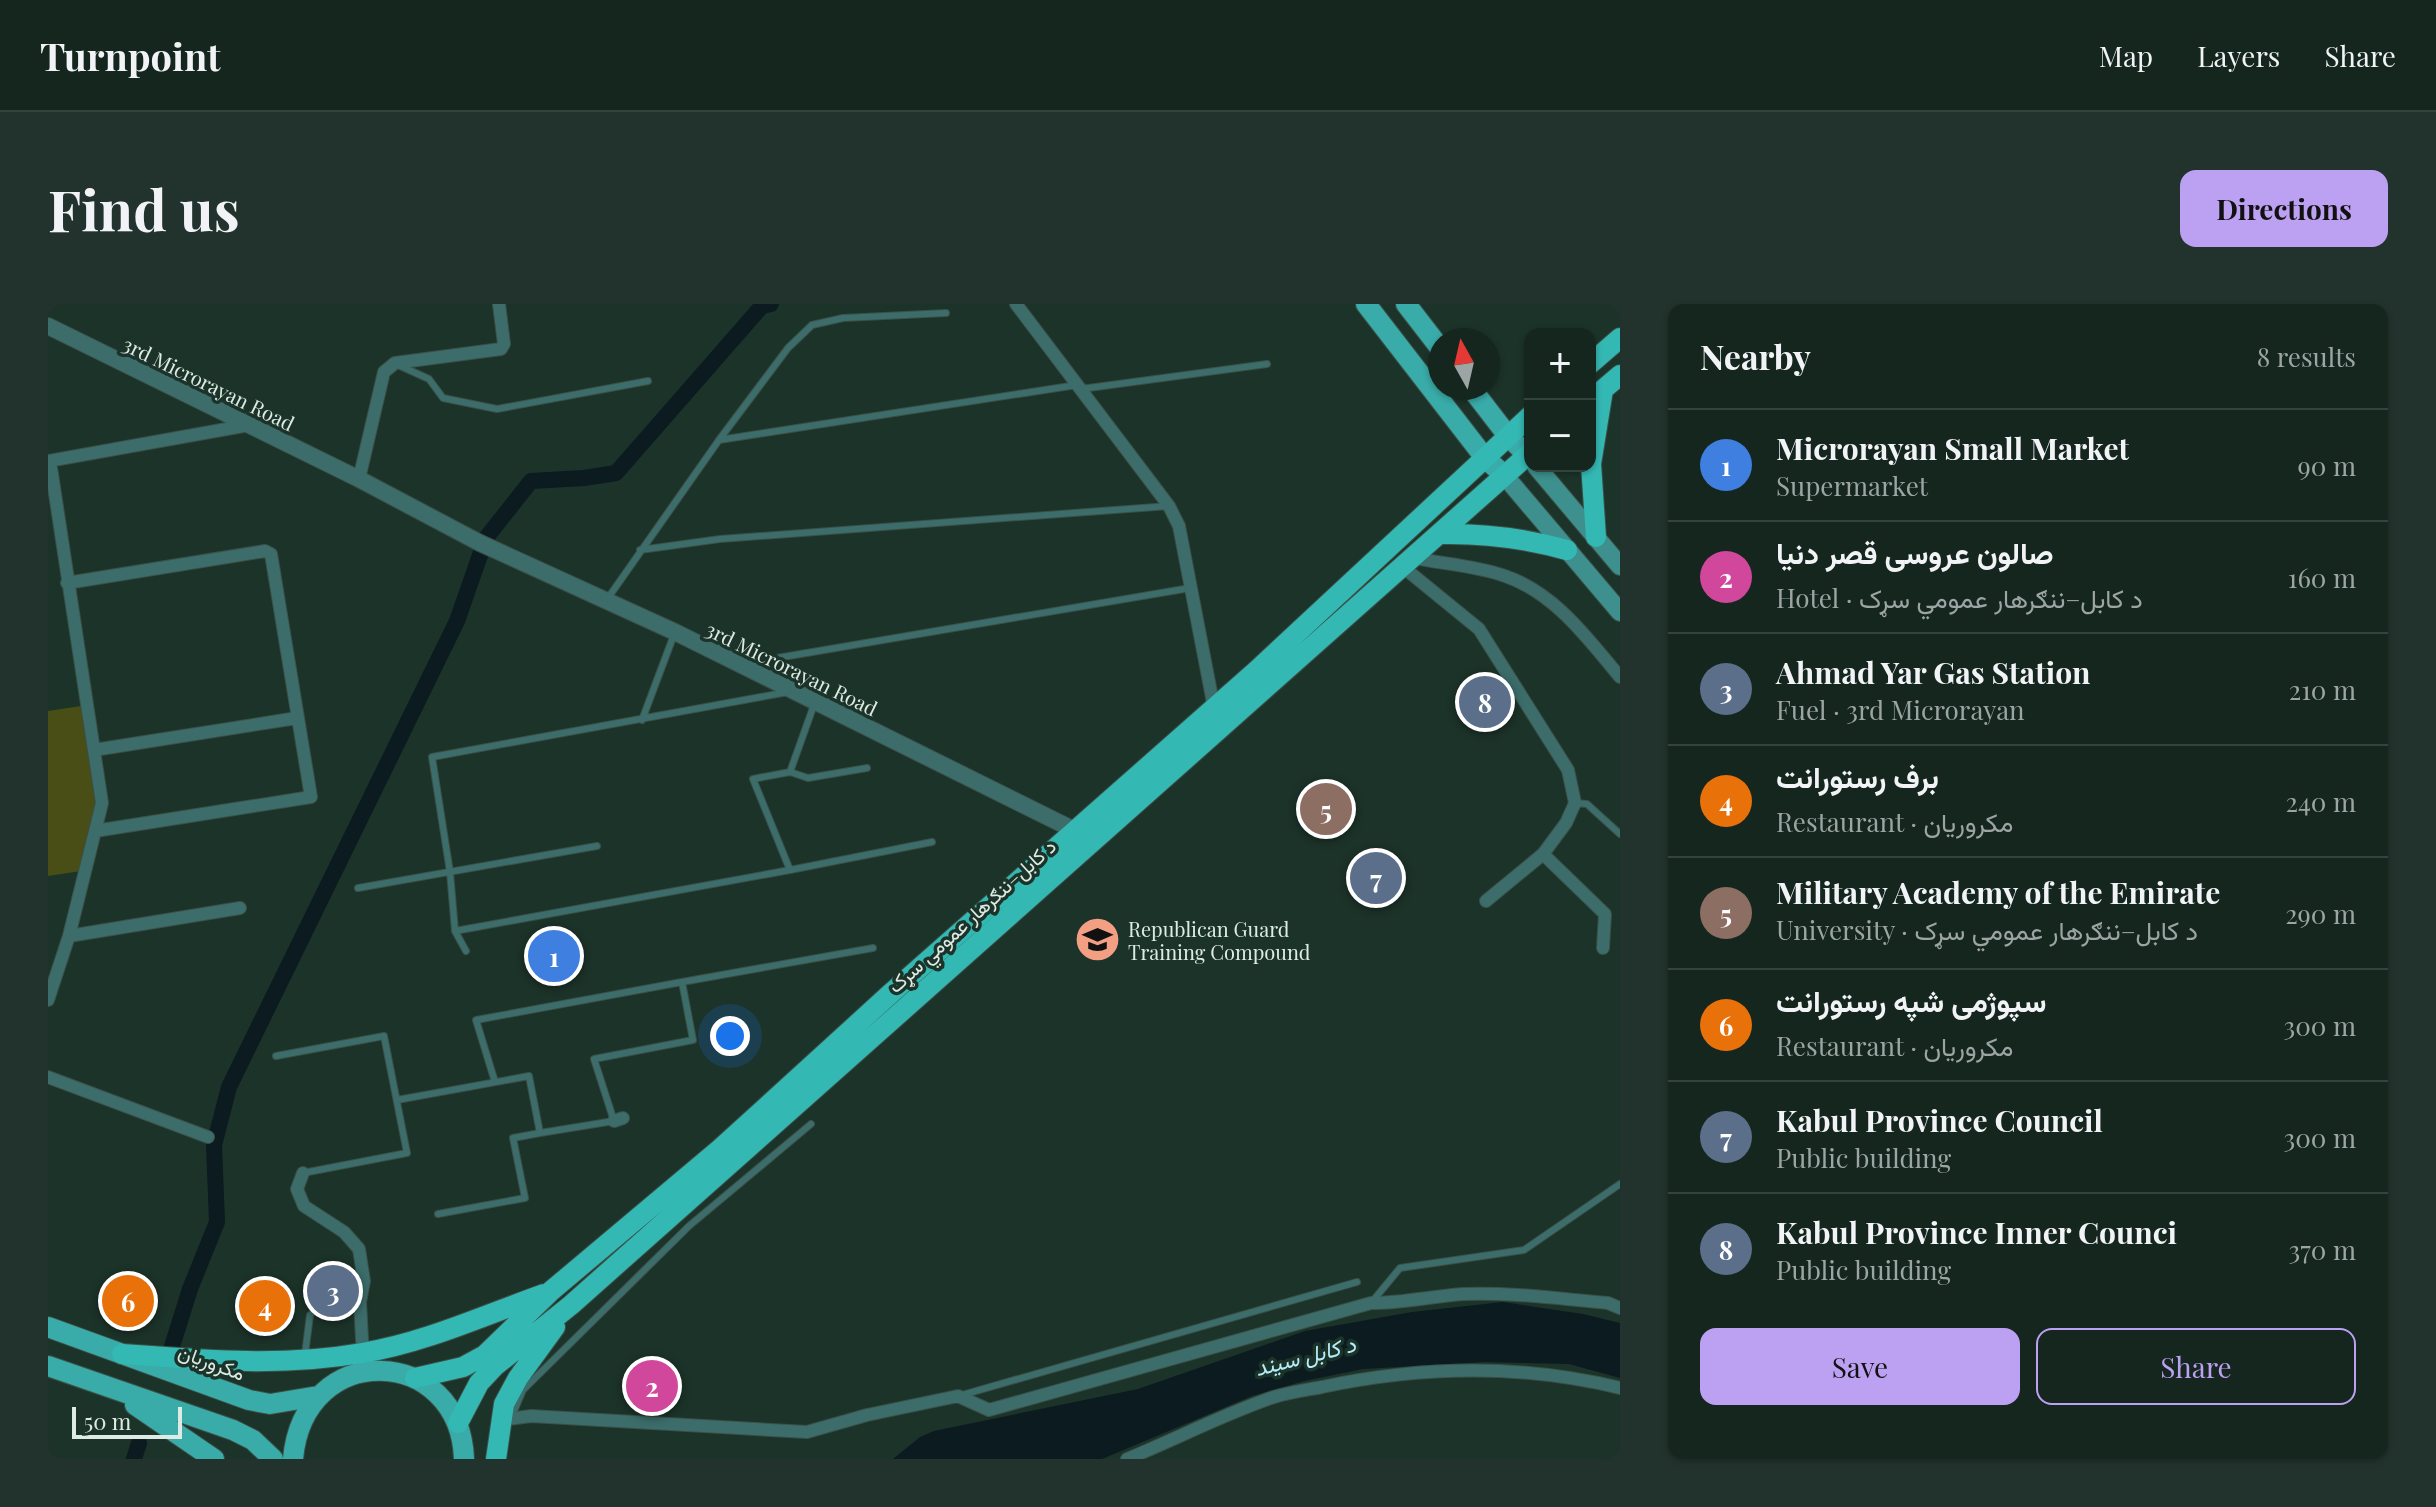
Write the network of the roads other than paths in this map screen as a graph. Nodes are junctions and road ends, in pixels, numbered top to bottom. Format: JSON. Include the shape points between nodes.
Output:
{"nodes":[{"id":1,"x":499,"y":304,"type":"edge"},
{"id":2,"x":1016,"y":304,"type":"edge"},
{"id":3,"x":1366,"y":304,"type":"edge"},
{"id":4,"x":1406,"y":304,"type":"edge"},
{"id":5,"x":946,"y":313,"type":"dead end"},
{"id":6,"x":48,"y":326,"type":"edge"},
{"id":7,"x":1428,"y":332,"type":"edge"},
{"id":8,"x":1620,"y":338,"type":"edge"},
{"id":9,"x":1596,"y":359,"type":"edge"},
{"id":10,"x":395,"y":363,"type":"junction"},
{"id":11,"x":1267,"y":364,"type":"dead end"},
{"id":12,"x":1620,"y":375,"type":"edge"},
{"id":13,"x":648,"y":381,"type":"dead end"},
{"id":14,"x":1079,"y":387,"type":"junction"},
{"id":15,"x":1596,"y":395,"type":"edge"},
{"id":16,"x":1480,"y":400,"type":"edge"},
{"id":17,"x":1596,"y":400,"type":"edge"},
{"id":18,"x":1524,"y":421,"type":"edge"},
{"id":19,"x":249,"y":425,"type":"junction"},
{"id":20,"x":1508,"y":436,"type":"junction"},
{"id":21,"x":719,"y":440,"type":"junction"},
{"id":22,"x":1524,"y":451,"type":"edge"},
{"id":23,"x":1485,"y":458,"type":"junction"},
{"id":24,"x":49,"y":461,"type":"edge"},
{"id":25,"x":1524,"y":462,"type":"edge"},
{"id":26,"x":1543,"y":472,"type":"edge"},
{"id":27,"x":1504,"y":475,"type":"junction"},
{"id":28,"x":359,"y":479,"type":"junction"},
{"id":29,"x":1169,"y":506,"type":"junction"},
{"id":30,"x":1440,"y":534,"type":"junction"},
{"id":31,"x":1596,"y":537,"type":"junction"},
{"id":32,"x":640,"y":550,"type":"junction"},
{"id":33,"x":1567,"y":550,"type":"junction"},
{"id":34,"x":1409,"y":563,"type":"junction"},
{"id":35,"x":1620,"y":566,"type":"edge"},
{"id":36,"x":67,"y":583,"type":"junction"},
{"id":37,"x":1191,"y":588,"type":"junction"},
{"id":38,"x":606,"y":601,"type":"junction"},
{"id":39,"x":1620,"y":612,"type":"edge"},
{"id":40,"x":675,"y":632,"type":"junction"},
{"id":41,"x":745,"y":668,"type":"junction"},
{"id":42,"x":1620,"y":677,"type":"edge"},
{"id":43,"x":792,"y":692,"type":"junction"},
{"id":44,"x":815,"y":702,"type":"junction"},
{"id":45,"x":1214,"y":708,"type":"junction"},
{"id":46,"x":297,"y":718,"type":"junction"},
{"id":47,"x":642,"y":720,"type":"junction"},
{"id":48,"x":94,"y":750,"type":"junction"},
{"id":49,"x":867,"y":768,"type":"dead end"},
{"id":50,"x":790,"y":772,"type":"junction"},
{"id":51,"x":1575,"y":803,"type":"junction"},
{"id":52,"x":1074,"y":830,"type":"junction"},
{"id":53,"x":95,"y":831,"type":"junction"},
{"id":54,"x":1620,"y":834,"type":"edge"},
{"id":55,"x":932,"y":842,"type":"dead end"},
{"id":56,"x":597,"y":846,"type":"dead end"},
{"id":57,"x":1543,"y":854,"type":"junction"},
{"id":58,"x":790,"y":870,"type":"junction"},
{"id":59,"x":450,"y":872,"type":"junction"},
{"id":60,"x":358,"y":888,"type":"dead end"},
{"id":61,"x":1486,"y":901,"type":"dead end"},
{"id":62,"x":240,"y":908,"type":"dead end"},
{"id":63,"x":455,"y":931,"type":"junction"},
{"id":64,"x":69,"y":936,"type":"junction"},
{"id":65,"x":873,"y":948,"type":"dead end"},
{"id":66,"x":1603,"y":948,"type":"dead end"},
{"id":67,"x":466,"y":951,"type":"dead end"},
{"id":68,"x":682,"y":982,"type":"junction"},
{"id":69,"x":48,"y":1000,"type":"edge"},
{"id":70,"x":276,"y":1056,"type":"dead end"},
{"id":71,"x":48,"y":1077,"type":"edge"},
{"id":72,"x":495,"y":1082,"type":"junction"},
{"id":73,"x":397,"y":1100,"type":"junction"},
{"id":74,"x":811,"y":1124,"type":"dead end"},
{"id":75,"x":540,"y":1133,"type":"junction"},
{"id":76,"x":208,"y":1137,"type":"dead end"},
{"id":77,"x":303,"y":1173,"type":"joint"},
{"id":78,"x":1620,"y":1184,"type":"edge"},
{"id":79,"x":438,"y":1214,"type":"dead end"},
{"id":80,"x":1357,"y":1282,"type":"dead end"},
{"id":81,"x":551,"y":1291,"type":"junction"},
{"id":82,"x":360,"y":1302,"type":"junction"},
{"id":83,"x":1371,"y":1303,"type":"junction"},
{"id":84,"x":571,"y":1305,"type":"junction"},
{"id":85,"x":1620,"y":1308,"type":"edge"},
{"id":86,"x":48,"y":1327,"type":"edge"},
{"id":87,"x":122,"y":1354,"type":"junction"},
{"id":88,"x":302,"y":1361,"type":"junction"},
{"id":89,"x":364,"y":1362,"type":"junction"},
{"id":90,"x":48,"y":1366,"type":"edge"},
{"id":91,"x":415,"y":1378,"type":"junction"},
{"id":92,"x":108,"y":1388,"type":"junction"},
{"id":93,"x":1620,"y":1388,"type":"edge"},
{"id":94,"x":318,"y":1396,"type":"junction"},
{"id":95,"x":958,"y":1396,"type":"junction"},
{"id":96,"x":506,"y":1419,"type":"junction"},
{"id":97,"x":458,"y":1423,"type":"junction"},
{"id":98,"x":214,"y":1459,"type":"edge"},
{"id":99,"x":273,"y":1459,"type":"edge"},
{"id":100,"x":293,"y":1459,"type":"edge"},
{"id":101,"x":465,"y":1459,"type":"edge"},
{"id":102,"x":496,"y":1459,"type":"edge"},
{"id":103,"x":1127,"y":1459,"type":"edge"}],
"edges":[{"from":1,"to":10,"type":"street","via":[[501,349]]},
{"from":2,"to":14,"type":"street"},
{"from":3,"to":23,"type":"main road"},
{"from":4,"to":7,"type":"main road"},
{"from":5,"to":21,"type":"lane","via":[[843,318],[812,325],[788,348]]},
{"from":6,"to":19,"type":"street","name":"3rd Microrayan Road"},
{"from":8,"to":9,"type":"highway"},
{"from":10,"to":13,"type":"lane","via":[[429,379],[443,398],[497,409]]},
{"from":10,"to":28,"type":"street","via":[[384,372]]},
{"from":11,"to":14,"type":"lane"},
{"from":12,"to":15,"type":"highway"},
{"from":14,"to":21,"type":"lane"},
{"from":14,"to":29,"type":"street"},
{"from":16,"to":20,"type":"main road"},
{"from":17,"to":31,"type":"highway","via":[[1591,464]]},
{"from":18,"to":20,"type":"highway","name":"د کابل–ننګرهار عمومي سړک"},
{"from":19,"to":24,"type":"street"},
{"from":19,"to":28,"type":"street","name":"3rd Microrayan Road"},
{"from":20,"to":22,"type":"main road"},
{"from":20,"to":23,"type":"highway","name":"د کابل–ننګرهار عمومي سړک"},
{"from":21,"to":32,"type":"lane"},
{"from":23,"to":27,"type":"main road"},
{"from":23,"to":45,"type":"highway","name":"د کابل–ننګرهار عمومي سړک"},
{"from":24,"to":36,"type":"street"},
{"from":25,"to":27,"type":"highway","name":"د کابل–ننګرهار عمومي سړک"},
{"from":26,"to":31,"type":"main road"},
{"from":27,"to":30,"type":"highway","name":"د کابل–ننګرهار عمومي سړک"},
{"from":27,"to":33,"type":"main road"},
{"from":28,"to":38,"type":"street","name":"3rd Microrayan Road","via":[[484,546]]},
{"from":29,"to":32,"type":"lane","via":[[720,539]]},
{"from":29,"to":37,"type":"street","via":[[1179,526]]},
{"from":30,"to":33,"type":"highway","via":[[1523,538]]},
{"from":30,"to":34,"type":"highway","name":"د کابل–ننګرهار عمومي سړک"},
{"from":31,"to":35,"type":"main road"},
{"from":32,"to":38,"type":"lane"},
{"from":33,"to":39,"type":"main road"},
{"from":34,"to":42,"type":"street","via":[[1506,576],[1534,591],[1569,616]]},
{"from":34,"to":51,"type":"street","via":[[1479,629],[1568,770]]},
{"from":34,"to":84,"type":"highway","name":"د کابل–ننګرهار عمومي سړک"},
{"from":36,"to":46,"type":"street","via":[[271,554]]},
{"from":36,"to":48,"type":"street"},
{"from":37,"to":41,"type":"lane","via":[[777,658]]},
{"from":37,"to":45,"type":"street"},
{"from":38,"to":40,"type":"street","name":"3rd Microrayan Road"},
{"from":40,"to":41,"type":"street","name":"3rd Microrayan Road"},
{"from":40,"to":47,"type":"lane"},
{"from":41,"to":43,"type":"street","name":"3rd Microrayan Road"},
{"from":43,"to":44,"type":"street","name":"3rd Microrayan Road"},
{"from":43,"to":47,"type":"lane"},
{"from":44,"to":50,"type":"lane"},
{"from":44,"to":52,"type":"street","name":"3rd Microrayan Road"},
{"from":45,"to":52,"type":"highway","name":"د کابل–ننګرهار عمومي سړک"},
{"from":46,"to":48,"type":"street"},
{"from":46,"to":53,"type":"street","via":[[311,797]]},
{"from":47,"to":59,"type":"lane","via":[[432,757]]},
{"from":48,"to":53,"type":"street","via":[[102,803]]},
{"from":49,"to":50,"type":"lane","via":[[808,778]]},
{"from":50,"to":58,"type":"lane","via":[[753,779]]},
{"from":51,"to":54,"type":"lane","via":[[1587,804]]},
{"from":51,"to":57,"type":"street"},
{"from":52,"to":81,"type":"highway","name":"د کابل–ننګرهار عمومي سړک","via":[[720,1149]]},
{"from":53,"to":64,"type":"street"},
{"from":55,"to":58,"type":"lane"},
{"from":56,"to":59,"type":"lane"},
{"from":57,"to":61,"type":"street"},
{"from":57,"to":66,"type":"street","via":[[1605,914]]},
{"from":58,"to":63,"type":"lane"},
{"from":59,"to":60,"type":"lane"},
{"from":59,"to":63,"type":"lane"},
{"from":62,"to":64,"type":"street"},
{"from":63,"to":67,"type":"lane"},
{"from":64,"to":69,"type":"street"},
{"from":65,"to":68,"type":"lane"},
{"from":68,"to":72,"type":"lane","via":[[476,1020]]},
{"from":68,"to":75,"type":"lane","via":[[693,1040],[594,1059],[618,1119]]},
{"from":70,"to":73,"type":"lane","via":[[384,1036]]},
{"from":71,"to":76,"type":"street"},
{"from":72,"to":73,"type":"lane"},
{"from":72,"to":75,"type":"lane","via":[[529,1076]]},
{"from":73,"to":77,"type":"lane","via":[[407,1153]]},
{"from":74,"to":96,"type":"lane","via":[[689,1226],[523,1390]]},
{"from":75,"to":79,"type":"lane","via":[[513,1138],[525,1198]]},
{"from":77,"to":82,"type":"street","via":[[297,1189],[304,1206],[344,1232],[359,1249],[364,1281]]},
{"from":78,"to":83,"type":"lane","via":[[1524,1250],[1400,1268]]},
{"from":80,"to":95,"type":"lane"},
{"from":81,"to":89,"type":"highway"},
{"from":81,"to":91,"type":"highway","name":"د کابل–ننګرهار عمومي سړک","via":[[485,1355],[463,1367]]},
{"from":82,"to":88,"type":"lane","via":[[310,1315]]},
{"from":82,"to":89,"type":"street"},
{"from":83,"to":85,"type":"street","via":[[1509,1294]]},
{"from":83,"to":95,"type":"street","via":[[989,1410]]},
{"from":84,"to":96,"type":"highway","via":[[518,1378],[504,1404]]},
{"from":84,"to":97,"type":"highway","name":"د کابل–ننګرهار عمومي سړک","via":[[495,1366],[479,1383]]},
{"from":86,"to":87,"type":"main road","name":"مکروریان"},
{"from":87,"to":88,"type":"highway"},
{"from":87,"to":94,"type":"main road","name":"مکروریان","via":[[249,1400],[270,1404]]},
{"from":88,"to":89,"type":"highway"},
{"from":89,"to":91,"type":"main road"},
{"from":89,"to":94,"type":"main road"},
{"from":90,"to":92,"type":"main road"},
{"from":91,"to":97,"type":"main road","via":[[440,1397]]},
{"from":92,"to":98,"type":"main road"},
{"from":92,"to":99,"type":"main road","via":[[233,1430]]},
{"from":93,"to":103,"type":"street","via":[[1519,1372],[1458,1370],[1359,1379],[1275,1397]]},
{"from":94,"to":100,"type":"main road","via":[[295,1437]]},
{"from":95,"to":96,"type":"street","via":[[807,1432],[531,1416]]},
{"from":96,"to":102,"type":"highway"},
{"from":97,"to":101,"type":"main road"}]}
